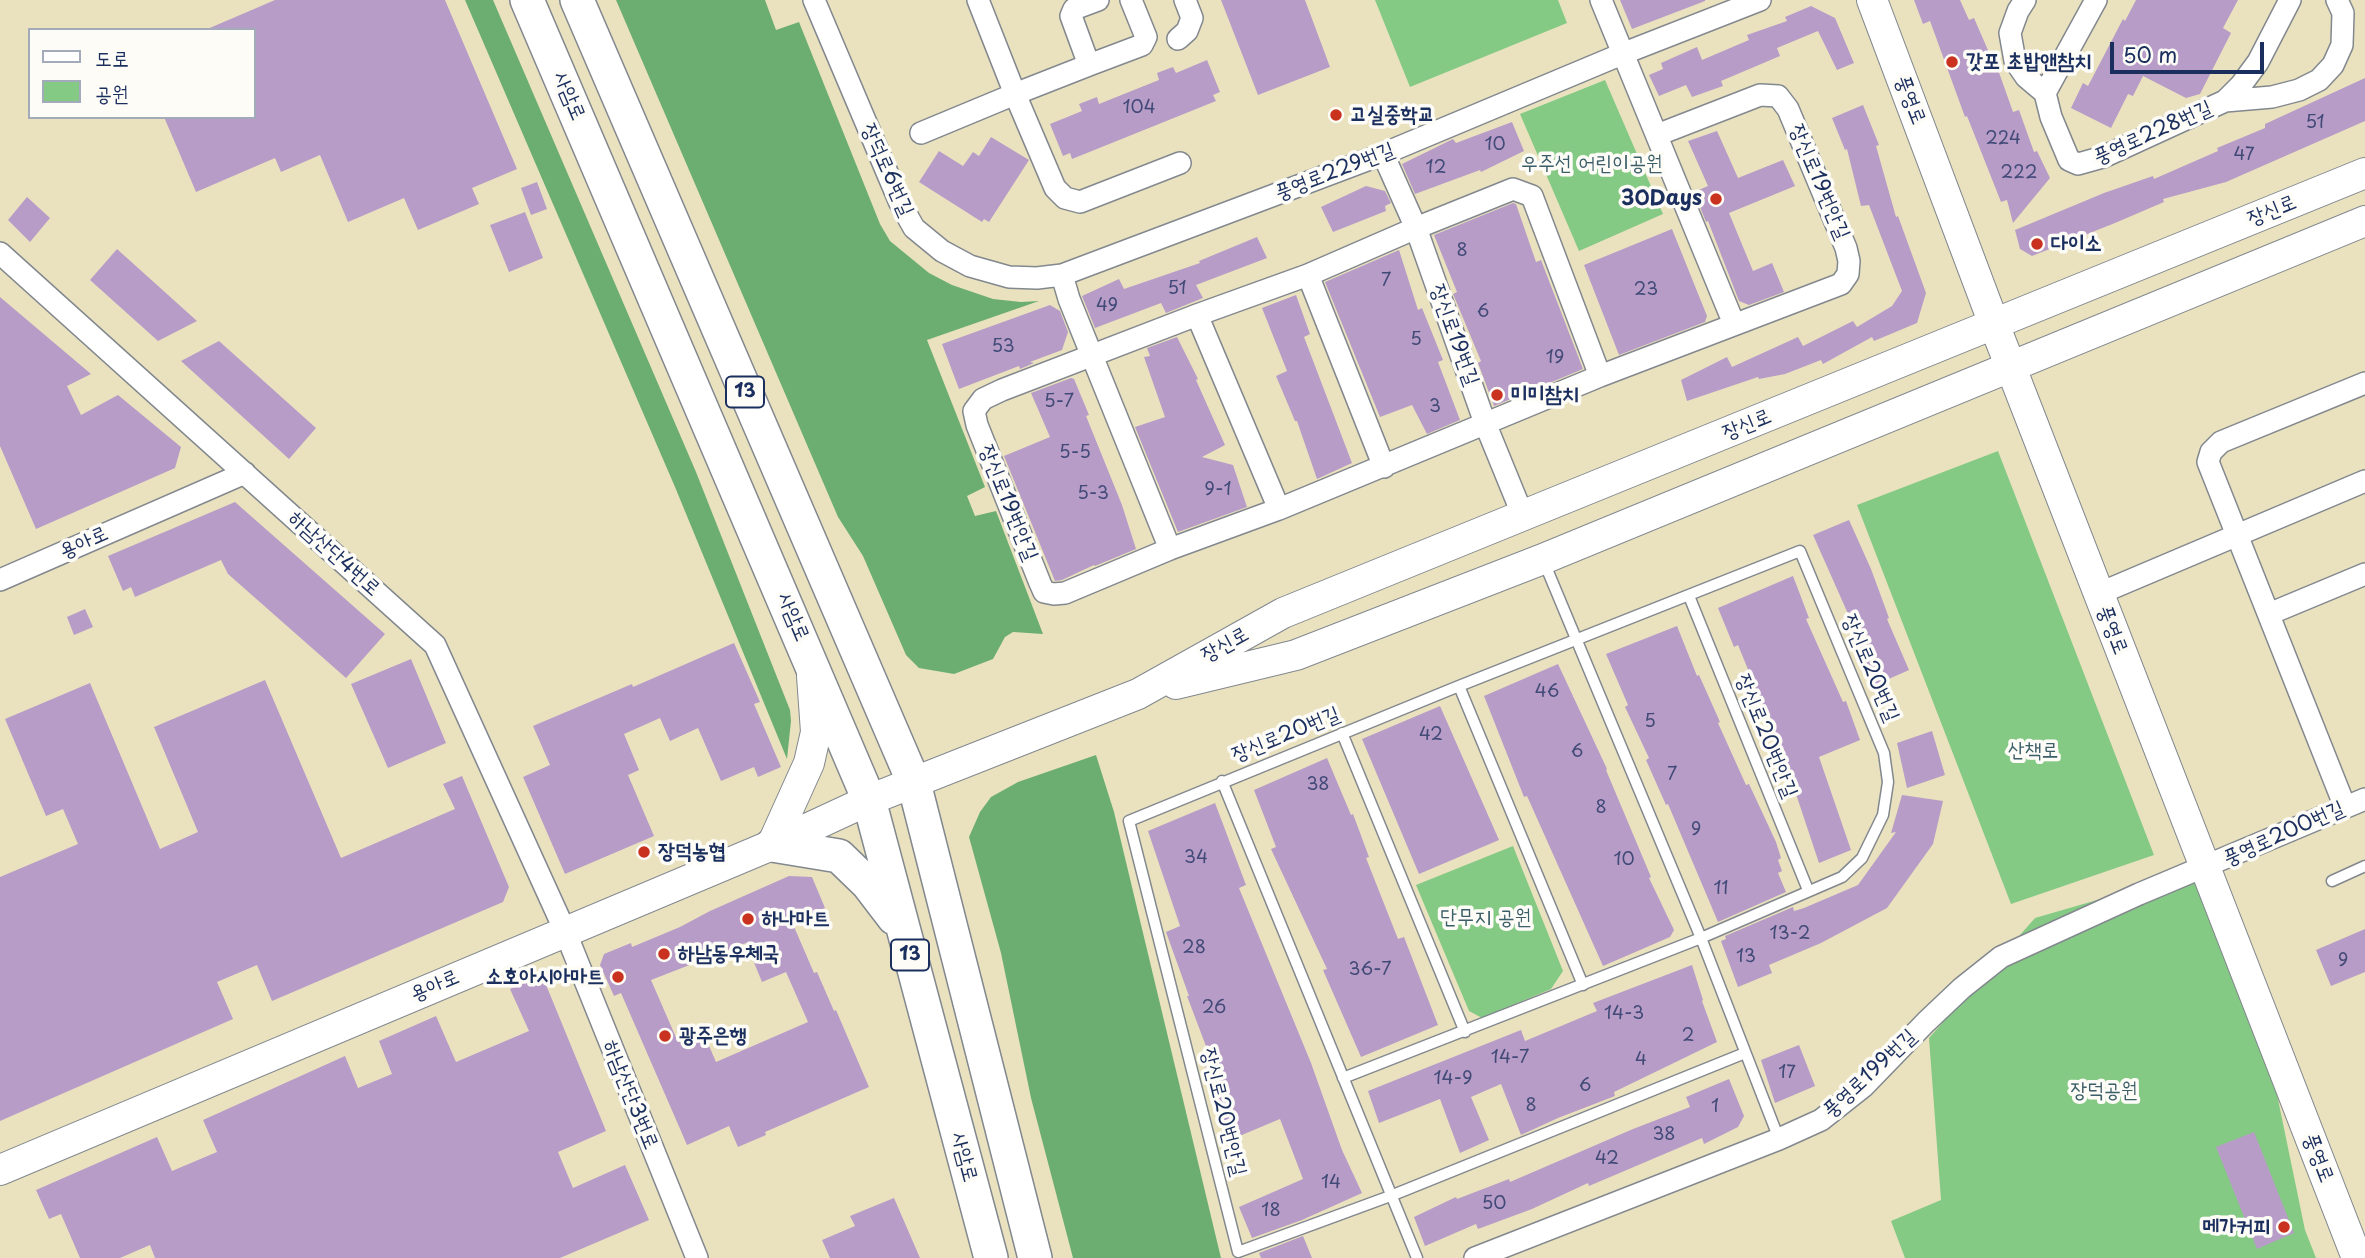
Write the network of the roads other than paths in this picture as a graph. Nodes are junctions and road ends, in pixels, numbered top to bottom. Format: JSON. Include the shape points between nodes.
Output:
{"nodes":[{"id":1,"x":527,"y":0,"type":"edge"},
{"id":2,"x":576,"y":0,"type":"edge"},
{"id":3,"x":814,"y":0,"type":"edge"},
{"id":4,"x":978,"y":0,"type":"edge"},
{"id":5,"x":1098,"y":0,"type":"edge"},
{"id":6,"x":1131,"y":0,"type":"edge"},
{"id":7,"x":1185,"y":0,"type":"edge"},
{"id":8,"x":1601,"y":0,"type":"edge"},
{"id":9,"x":1760,"y":0,"type":"edge"},
{"id":10,"x":1872,"y":0,"type":"edge"},
{"id":11,"x":2025,"y":0,"type":"edge"},
{"id":12,"x":2096,"y":0,"type":"edge"},
{"id":13,"x":2290,"y":0,"type":"edge"},
{"id":14,"x":2337,"y":0,"type":"edge"},
{"id":15,"x":1178,"y":39,"type":"dead end"},
{"id":16,"x":1622,"y":54,"type":"junction"},
{"id":17,"x":1089,"y":65,"type":"junction"},
{"id":18,"x":2045,"y":93,"type":"junction"},
{"id":19,"x":1015,"y":94,"type":"junction"},
{"id":20,"x":2225,"y":101,"type":"junction"},
{"id":21,"x":921,"y":133,"type":"dead end"},
{"id":22,"x":1657,"y":135,"type":"junction"},
{"id":23,"x":1383,"y":154,"type":"junction"},
{"id":24,"x":1180,"y":163,"type":"dead end"},
{"id":25,"x":2365,"y":173,"type":"edge"},
{"id":26,"x":2365,"y":221,"type":"edge"},
{"id":27,"x":1416,"y":228,"type":"junction"},
{"id":28,"x":0,"y":253,"type":"edge"},
{"id":29,"x":1062,"y":275,"type":"junction"},
{"id":30,"x":1308,"y":275,"type":"junction"},
{"id":31,"x":1197,"y":315,"type":"junction"},
{"id":32,"x":1734,"y":324,"type":"junction"},
{"id":33,"x":1994,"y":324,"type":"junction"},
{"id":34,"x":1093,"y":356,"type":"junction"},
{"id":35,"x":2011,"y":367,"type":"junction"},
{"id":36,"x":1600,"y":376,"type":"junction"},
{"id":37,"x":2365,"y":383,"type":"edge"},
{"id":38,"x":1485,"y":423,"type":"junction"},
{"id":39,"x":1384,"y":467,"type":"junction"},
{"id":40,"x":245,"y":473,"type":"junction"},
{"id":41,"x":2365,"y":481,"type":"edge"},
{"id":42,"x":1279,"y":509,"type":"junction"},
{"id":43,"x":1523,"y":516,"type":"junction"},
{"id":44,"x":2236,"y":536,"type":"junction"},
{"id":45,"x":1170,"y":549,"type":"junction"},
{"id":46,"x":1542,"y":559,"type":"junction"},
{"id":47,"x":2365,"y":574,"type":"edge"},
{"id":48,"x":0,"y":580,"type":"edge"},
{"id":49,"x":2098,"y":594,"type":"junction"},
{"id":50,"x":1689,"y":596,"type":"junction"},
{"id":51,"x":2269,"y":614,"type":"junction"},
{"id":52,"x":1576,"y":641,"type":"junction"},
{"id":53,"x":810,"y":658,"type":"junction"},
{"id":54,"x":1459,"y":686,"type":"junction"},
{"id":55,"x":1138,"y":694,"type":"junction"},
{"id":56,"x":1342,"y":733,"type":"junction"},
{"id":57,"x":1222,"y":781,"type":"junction"},
{"id":58,"x":914,"y":783,"type":"junction"},
{"id":59,"x":869,"y":800,"type":"junction"},
{"id":60,"x":2355,"y":803,"type":"edge"},
{"id":61,"x":1129,"y":821,"type":"joint"},
{"id":62,"x":772,"y":845,"type":"junction"},
{"id":63,"x":2365,"y":866,"type":"edge"},
{"id":64,"x":2204,"y":869,"type":"junction"},
{"id":65,"x":2332,"y":881,"type":"dead end"},
{"id":66,"x":1808,"y":890,"type":"junction"},
{"id":67,"x":565,"y":931,"type":"junction"},
{"id":68,"x":904,"y":932,"type":"junction"},
{"id":69,"x":1701,"y":938,"type":"junction"},
{"id":70,"x":1583,"y":985,"type":"junction"},
{"id":71,"x":1465,"y":1032,"type":"junction"},
{"id":72,"x":1745,"y":1053,"type":"junction"},
{"id":73,"x":1343,"y":1078,"type":"junction"},
{"id":74,"x":1779,"y":1139,"type":"junction"},
{"id":75,"x":0,"y":1170,"type":"edge"},
{"id":76,"x":1393,"y":1195,"type":"junction"},
{"id":77,"x":1028,"y":1256,"type":"edge"},
{"id":78,"x":696,"y":1258,"type":"edge"},
{"id":79,"x":991,"y":1258,"type":"edge"},
{"id":80,"x":1417,"y":1258,"type":"edge"},
{"id":81,"x":1475,"y":1258,"type":"edge"},
{"id":82,"x":2357,"y":1258,"type":"edge"}],
"edges":[{"from":1,"to":53,"type":"main road","name":"사암로","number":"13"},
{"from":2,"to":58,"type":"main road","name":"사암로","number":"13"},
{"from":3,"to":29,"type":"street","name":"장덕로6번길","via":[[914,228],[970,266],[1009,277]]},
{"from":4,"to":19,"type":"street"},
{"from":5,"to":17,"type":"street","via":[[1074,9],[1071,16]]},
{"from":6,"to":17,"type":"street","via":[[1146,37],[1142,45]]},
{"from":7,"to":15,"type":"street","via":[[1192,18]]},
{"from":8,"to":16,"type":"street"},
{"from":9,"to":16,"type":"street","name":"풍영로229번길"},
{"from":10,"to":33,"type":"main road","name":"풍영로"},
{"from":11,"to":18,"type":"street","name":"풍영로228번길","via":[[2010,33],[2015,61]]},
{"from":12,"to":18,"type":"street"},
{"from":13,"to":20,"type":"street","name":"풍영로228번길","via":[[2258,62]]},
{"from":14,"to":20,"type":"street","name":"풍영로228번길","via":[[2343,13],[2342,46],[2319,80],[2272,97]]},
{"from":16,"to":22,"type":"street"},
{"from":16,"to":23,"type":"street","name":"풍영로229번길"},
{"from":17,"to":19,"type":"street"},
{"from":18,"to":20,"type":"street","name":"풍영로228번길","via":[[2069,160],[2078,164]]},
{"from":19,"to":21,"type":"street"},
{"from":19,"to":24,"type":"street","via":[[1055,188],[1065,198],[1080,202]]},
{"from":22,"to":32,"type":"street"},
{"from":22,"to":32,"type":"street","name":"장신로19번안길","via":[[1760,95],[1778,96],[1788,109],[1846,248],[1848,274],[1841,284]]},
{"from":23,"to":27,"type":"street","name":"장신로19번길"},
{"from":23,"to":29,"type":"street","name":"풍영로229번길"},
{"from":25,"to":33,"type":"main road","name":"장신로"},
{"from":26,"to":35,"type":"main road","name":"장신로"},
{"from":27,"to":30,"type":"street","name":"장신로19번안길"},
{"from":27,"to":36,"type":"street","name":"장신로19번안길","via":[[1513,190],[1532,196]]},
{"from":27,"to":38,"type":"street","name":"장신로19번길"},
{"from":28,"to":40,"type":"street","name":"하남산단4번로"},
{"from":29,"to":34,"type":"street"},
{"from":30,"to":31,"type":"street","name":"장신로19번안길"},
{"from":30,"to":39,"type":"street"},
{"from":31,"to":34,"type":"street","name":"장신로19번안길"},
{"from":31,"to":42,"type":"street"},
{"from":32,"to":36,"type":"street","name":"장신로19번안길"},
{"from":33,"to":35,"type":"main road","name":"풍영로"},
{"from":33,"to":43,"type":"main road","name":"장신로"},
{"from":34,"to":45,"type":"street"},
{"from":34,"to":45,"type":"street","name":"장신로19번안길","via":[[983,399],[974,411],[1035,571],[1044,592],[1065,593]]},
{"from":35,"to":46,"type":"main road","name":"장신로"},
{"from":35,"to":49,"type":"main road","name":"풍영로"},
{"from":36,"to":38,"type":"street","name":"장신로19번안길"},
{"from":37,"to":44,"type":"street","via":[[2221,442],[2211,452],[2208,462]]},
{"from":38,"to":39,"type":"street","name":"장신로19번안길"},
{"from":38,"to":43,"type":"street","name":"장신로19번길"},
{"from":39,"to":42,"type":"street","name":"장신로19번안길"},
{"from":40,"to":48,"type":"street","name":"용아로"},
{"from":40,"to":67,"type":"street","name":"하남산단4번로","via":[[435,645]]},
{"from":41,"to":44,"type":"street"},
{"from":42,"to":45,"type":"street","name":"장신로19번안길"},
{"from":43,"to":55,"type":"main road","name":"장신로","via":[[1283,613]]},
{"from":44,"to":49,"type":"street"},
{"from":44,"to":51,"type":"street"},
{"from":46,"to":52,"type":"lane"},
{"from":46,"to":55,"type":"main road","name":"장신로","via":[[1296,655]]},
{"from":47,"to":51,"type":"street"},
{"from":49,"to":64,"type":"main road","name":"풍영로"},
{"from":50,"to":52,"type":"lane","name":"장신로20번길"},
{"from":50,"to":66,"type":"lane","name":"장신로20번안길"},
{"from":50,"to":66,"type":"lane","name":"장신로20번길","via":[[1800,551],[1884,753],[1888,782],[1883,816],[1871,842],[1842,877]]},
{"from":51,"to":60,"type":"street"},
{"from":52,"to":54,"type":"lane","name":"장신로20번길"},
{"from":52,"to":69,"type":"lane"},
{"from":53,"to":59,"type":"main road","name":"사암로","number":"13"},
{"from":53,"to":62,"type":"main road","via":[[816,732],[809,763]]},
{"from":54,"to":56,"type":"lane","name":"장신로20번길"},
{"from":54,"to":70,"type":"lane"},
{"from":55,"to":58,"type":"main road","name":"장신로"},
{"from":56,"to":57,"type":"lane","name":"장신로20번길"},
{"from":56,"to":71,"type":"lane"},
{"from":57,"to":61,"type":"lane","name":"장신로20번길"},
{"from":57,"to":73,"type":"lane"},
{"from":58,"to":59,"type":"main road","name":"장신로"},
{"from":58,"to":77,"type":"main road","name":"사암로","number":"13"},
{"from":59,"to":62,"type":"main road","name":"용아로"},
{"from":59,"to":68,"type":"main road","name":"사암로","number":"13"},
{"from":60,"to":64,"type":"street","name":"풍영로200번길"},
{"from":61,"to":76,"type":"lane","name":"장신로20번안길","via":[[1238,1252]]},
{"from":62,"to":67,"type":"main road","name":"용아로"},
{"from":62,"to":68,"type":"main road","via":[[839,856],[868,884]]},
{"from":63,"to":65,"type":"lane"},
{"from":64,"to":74,"type":"street","name":"풍영로199번길","via":[[2001,957],[1962,988],[1841,1105],[1821,1120]]},
{"from":64,"to":82,"type":"main road","name":"풍영로"},
{"from":66,"to":69,"type":"lane","name":"장신로20번길"},
{"from":67,"to":75,"type":"main road","name":"용아로"},
{"from":67,"to":78,"type":"street","name":"하남산단3번로"},
{"from":68,"to":79,"type":"main road","name":"사암로","number":"13"},
{"from":69,"to":70,"type":"lane","name":"장신로20번길"},
{"from":69,"to":72,"type":"lane"},
{"from":70,"to":71,"type":"lane","name":"장신로20번길"},
{"from":71,"to":73,"type":"lane","name":"장신로20번길"},
{"from":72,"to":74,"type":"lane"},
{"from":72,"to":76,"type":"lane","name":"장신로20번안길"},
{"from":73,"to":76,"type":"lane"},
{"from":74,"to":81,"type":"street","name":"풍영로199번길"},
{"from":76,"to":80,"type":"lane"}]}
